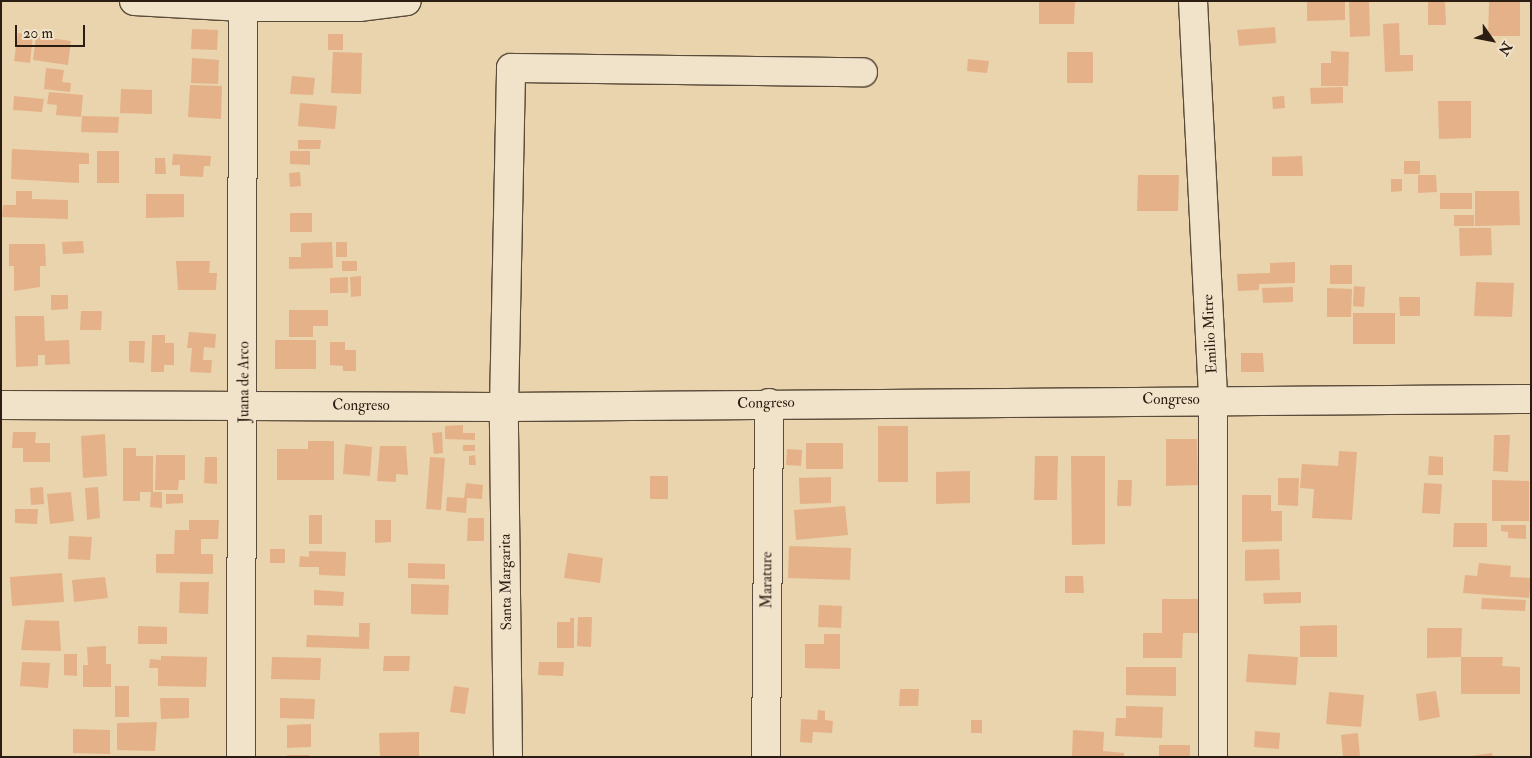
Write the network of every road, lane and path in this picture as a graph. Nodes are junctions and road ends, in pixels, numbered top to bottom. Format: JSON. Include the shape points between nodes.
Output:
{"nodes":[{"id":1,"x":134,"y":1,"type":"edge"},
{"id":2,"x":408,"y":1,"type":"edge"},
{"id":3,"x":1193,"y":1,"type":"edge"},
{"id":4,"x":243,"y":7,"type":"junction"},
{"id":5,"x":863,"y":72,"type":"dead end"},
{"id":6,"x":1531,"y":399,"type":"edge"},
{"id":7,"x":1213,"y":400,"type":"junction"},
{"id":8,"x":769,"y":403,"type":"junction"},
{"id":9,"x":1,"y":405,"type":"edge"},
{"id":10,"x":244,"y":406,"type":"junction"},
{"id":11,"x":504,"y":407,"type":"junction"},
{"id":12,"x":240,"y":757,"type":"edge"},
{"id":13,"x":508,"y":757,"type":"edge"},
{"id":14,"x":766,"y":757,"type":"edge"},
{"id":15,"x":1213,"y":757,"type":"edge"}],
"edges":[{"from":1,"to":4,"type":"street"},
{"from":2,"to":4,"type":"street","via":[[359,8]]},
{"from":3,"to":7,"type":"street","name":"Emilio Mitre"},
{"from":4,"to":10,"type":"street","name":"Juana de Arco"},
{"from":5,"to":11,"type":"street","name":"Santa Margarita","via":[[511,68]]},
{"from":6,"to":7,"type":"street","name":"Congreso"},
{"from":7,"to":8,"type":"street","name":"Congreso"},
{"from":7,"to":15,"type":"street","name":"Emilio Mitre"},
{"from":8,"to":11,"type":"street","name":"Congreso"},
{"from":8,"to":14,"type":"street","name":"Marature"},
{"from":9,"to":10,"type":"street","name":"Congreso"},
{"from":10,"to":11,"type":"street","name":"Congreso"},
{"from":10,"to":12,"type":"street","name":"Juana de Arco"},
{"from":11,"to":13,"type":"street","name":"Santa Margarita"}]}
